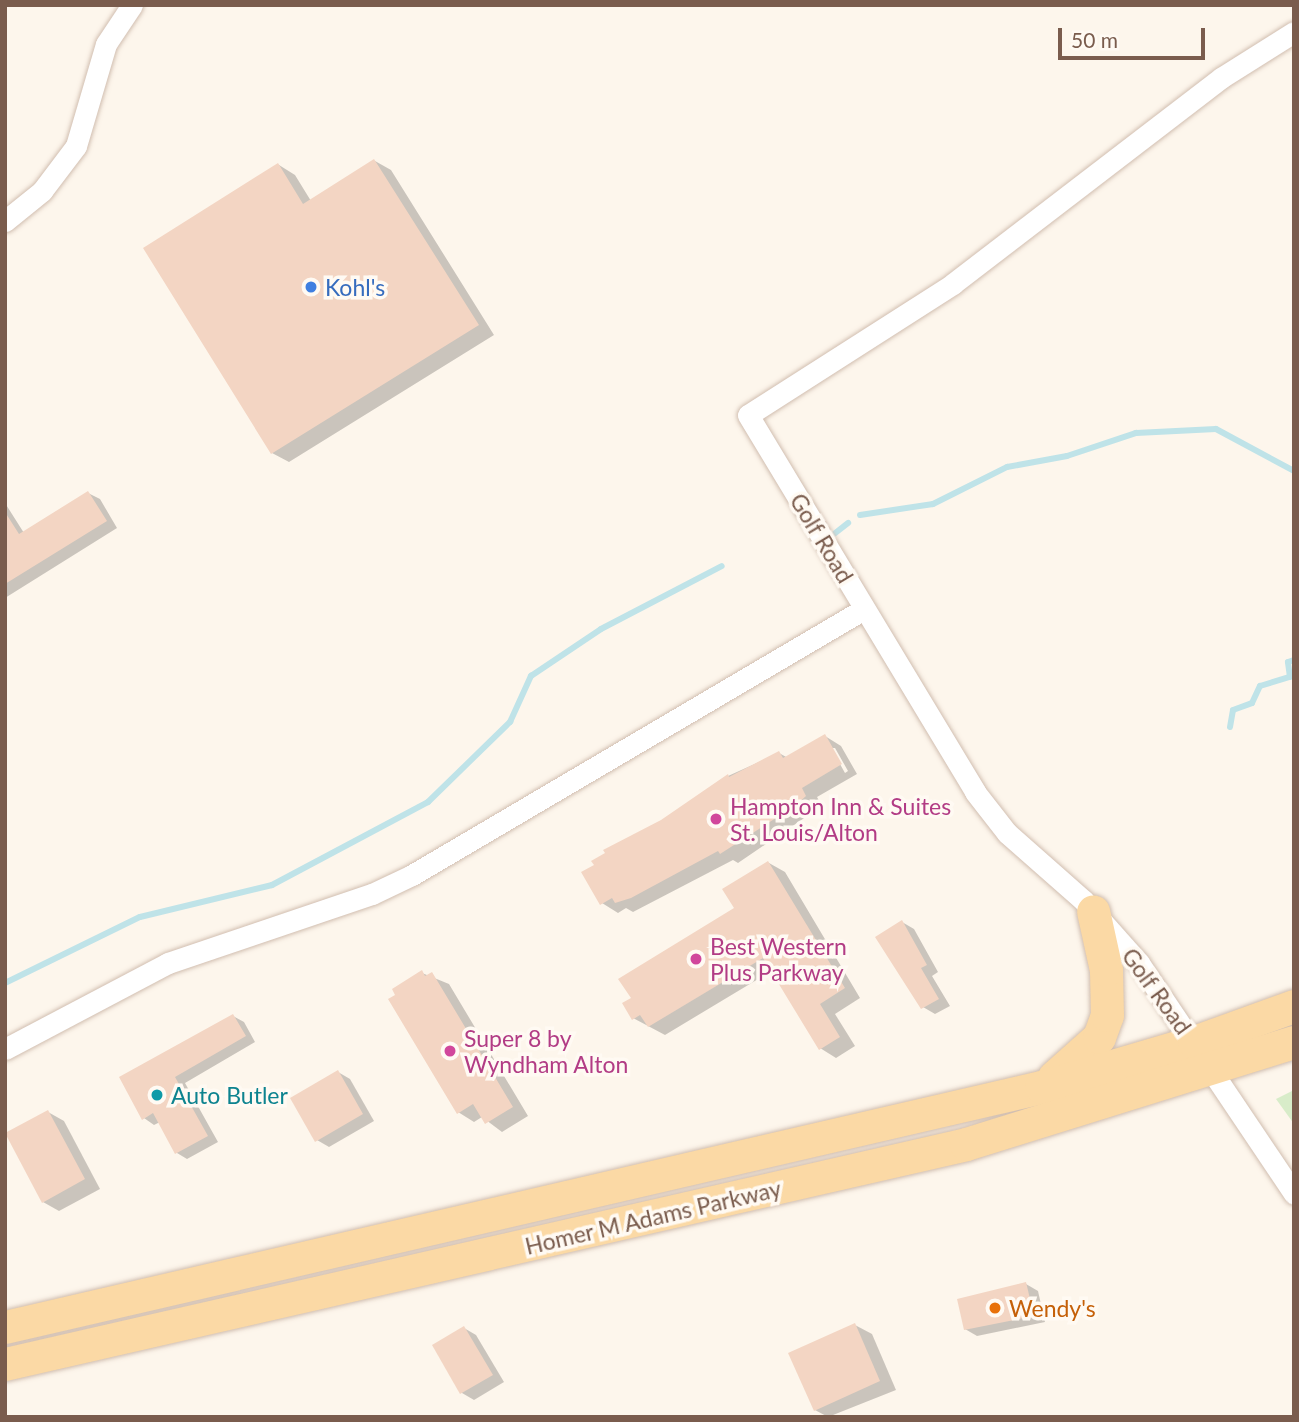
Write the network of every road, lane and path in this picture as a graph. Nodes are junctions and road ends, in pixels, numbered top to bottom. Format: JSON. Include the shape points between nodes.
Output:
{"nodes":[{"id":1,"x":132,"y":5,"type":"edge"},
{"id":2,"x":1294,"y":32,"type":"edge"},
{"id":3,"x":5,"y":221,"type":"edge"},
{"id":4,"x":864,"y":609,"type":"junction"},
{"id":5,"x":1093,"y":911,"type":"junction"},
{"id":6,"x":1294,"y":1006,"type":"edge"},
{"id":7,"x":1194,"y":1042,"type":"junction"},
{"id":8,"x":1294,"y":1042,"type":"edge"},
{"id":9,"x":5,"y":1049,"type":"edge"},
{"id":10,"x":1213,"y":1070,"type":"junction"},
{"id":11,"x":1041,"y":1087,"type":"junction"},
{"id":12,"x":1294,"y":1194,"type":"edge"},
{"id":13,"x":5,"y":1327,"type":"edge"},
{"id":14,"x":5,"y":1364,"type":"edge"}],
"edges":[{"from":1,"to":3,"type":"street","via":[[106,44],[76,146],[42,191]]},
{"from":2,"to":4,"type":"street","name":"Golf Road","via":[[1221,78],[953,284],[748,415]]},
{"from":4,"to":5,"type":"street","name":"Golf Road","via":[[975,792],[1007,833]]},
{"from":4,"to":9,"type":"street","via":[[412,875],[372,894],[168,963]]},
{"from":5,"to":7,"type":"street","name":"Golf Road","via":[[1139,963]]},
{"from":5,"to":11,"type":"main road","via":[[1106,970],[1107,1015],[1099,1037],[1083,1055]]},
{"from":6,"to":7,"type":"main road","name":"Homer M Adams Parkway"},
{"from":7,"to":10,"type":"street","name":"Golf Road"},
{"from":7,"to":11,"type":"main road","name":"Homer M Adams Parkway"},
{"from":8,"to":10,"type":"main road","name":"Homer M Adams Parkway"},
{"from":10,"to":12,"type":"street","name":"Golf Road"},
{"from":10,"to":14,"type":"main road","name":"Homer M Adams Parkway","via":[[939,1151]]},
{"from":11,"to":13,"type":"main road","name":"Homer M Adams Parkway"}]}
